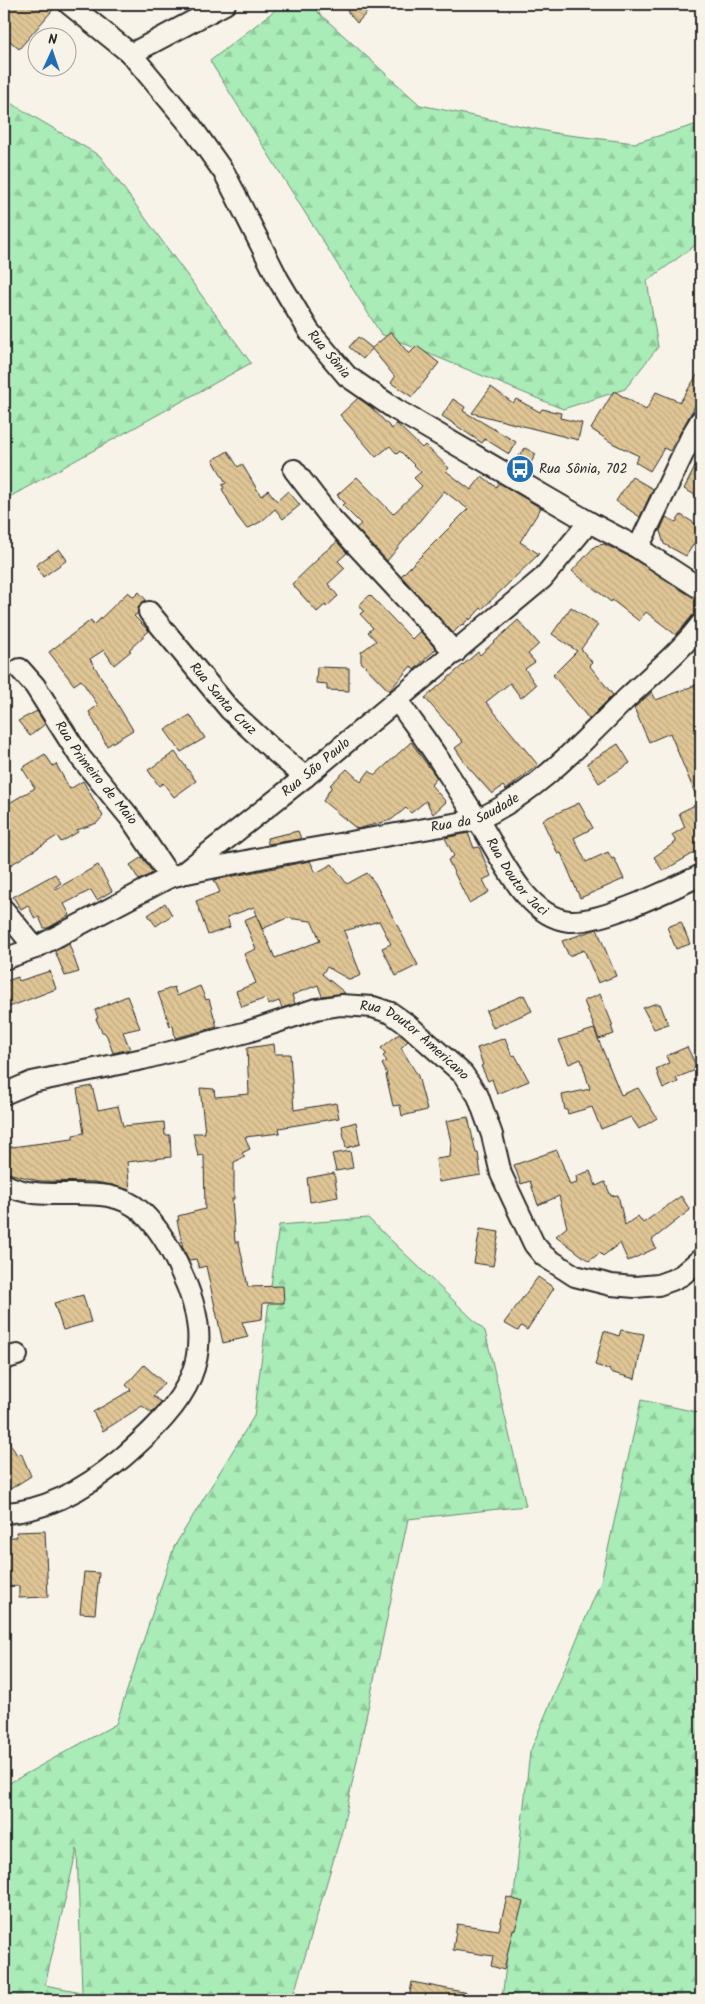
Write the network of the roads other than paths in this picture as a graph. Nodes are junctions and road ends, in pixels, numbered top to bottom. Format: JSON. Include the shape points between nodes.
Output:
{"nodes":[{"id":1,"x":69,"y":4,"type":"edge"},
{"id":2,"x":225,"y":4,"type":"edge"},
{"id":3,"x":131,"y":54,"type":"junction"},
{"id":4,"x":701,"y":420,"type":"edge"},
{"id":5,"x":294,"y":470,"type":"dead end"},
{"id":6,"x":590,"y":522,"type":"junction"},
{"id":7,"x":638,"y":548,"type":"junction"},
{"id":8,"x":701,"y":589,"type":"edge"},
{"id":9,"x":149,"y":612,"type":"dead end"},
{"id":10,"x":701,"y":624,"type":"edge"},
{"id":11,"x":455,"y":653,"type":"junction"},
{"id":12,"x":20,"y":669,"type":"dead end"},
{"id":13,"x":397,"y":700,"type":"junction"},
{"id":14,"x":305,"y":777,"type":"junction"},
{"id":15,"x":476,"y":820,"type":"junction"},
{"id":16,"x":701,"y":875,"type":"edge"},
{"id":17,"x":176,"y":876,"type":"junction"},
{"id":18,"x":4,"y":910,"type":"edge"},
{"id":19,"x":35,"y":948,"type":"junction"},
{"id":20,"x":4,"y":959,"type":"edge"},
{"id":21,"x":4,"y":1094,"type":"edge"},
{"id":22,"x":4,"y":1184,"type":"edge"},
{"id":23,"x":701,"y":1259,"type":"edge"},
{"id":24,"x":4,"y":1513,"type":"edge"}],
"edges":[{"from":1,"to":3,"type":"street","name":"Rua Sônia"},
{"from":2,"to":3,"type":"street"},
{"from":3,"to":6,"type":"street","name":"Rua Sônia","via":[[191,126],[225,174],[278,279],[309,331],[347,376],[394,410]]},
{"from":4,"to":7,"type":"street"},
{"from":5,"to":11,"type":"street","via":[[331,518]]},
{"from":6,"to":7,"type":"street","name":"Rua Sônia"},
{"from":6,"to":11,"type":"street","name":"Rua São Paulo","via":[[543,578]]},
{"from":7,"to":8,"type":"street","name":"Rua Sônia"},
{"from":9,"to":14,"type":"street","name":"Rua Santa Cruz","via":[[230,710]]},
{"from":10,"to":15,"type":"street","name":"Rua da Saudade","via":[[558,765],[500,810]]},
{"from":11,"to":13,"type":"street","name":"Rua São Paulo"},
{"from":12,"to":17,"type":"street","name":"Rua Primeiro de Maio","via":[[35,686],[80,757]]},
{"from":13,"to":14,"type":"street","name":"Rua São Paulo"},
{"from":13,"to":15,"type":"street","name":"Rua Doutor Jaci","via":[[445,768]]},
{"from":14,"to":17,"type":"street","name":"Rua São Paulo"},
{"from":15,"to":16,"type":"street","name":"Rua Doutor Jaci","via":[[510,874],[531,900],[550,916],[566,921],[588,920],[654,897]]},
{"from":15,"to":17,"type":"street","name":"Rua da Saudade"},
{"from":17,"to":19,"type":"street","name":"Rua São Paulo"},
{"from":18,"to":19,"type":"street"},
{"from":19,"to":20,"type":"street","name":"Rua São Paulo"},
{"from":21,"to":23,"type":"street","name":"Rua Doutor Americano","via":[[32,1082],[143,1059],[247,1032],[316,1009],[341,1006],[373,1008],[391,1013],[408,1025],[463,1074],[478,1096],[501,1174],[534,1244],[544,1256],[575,1276],[611,1286],[635,1287],[672,1280]]},
{"from":22,"to":24,"type":"street","via":[[29,1193],[86,1194],[130,1202],[153,1225],[178,1263],[191,1295],[198,1331],[196,1360],[188,1384],[174,1407],[151,1432],[107,1470],[68,1495],[38,1508]]}]}
